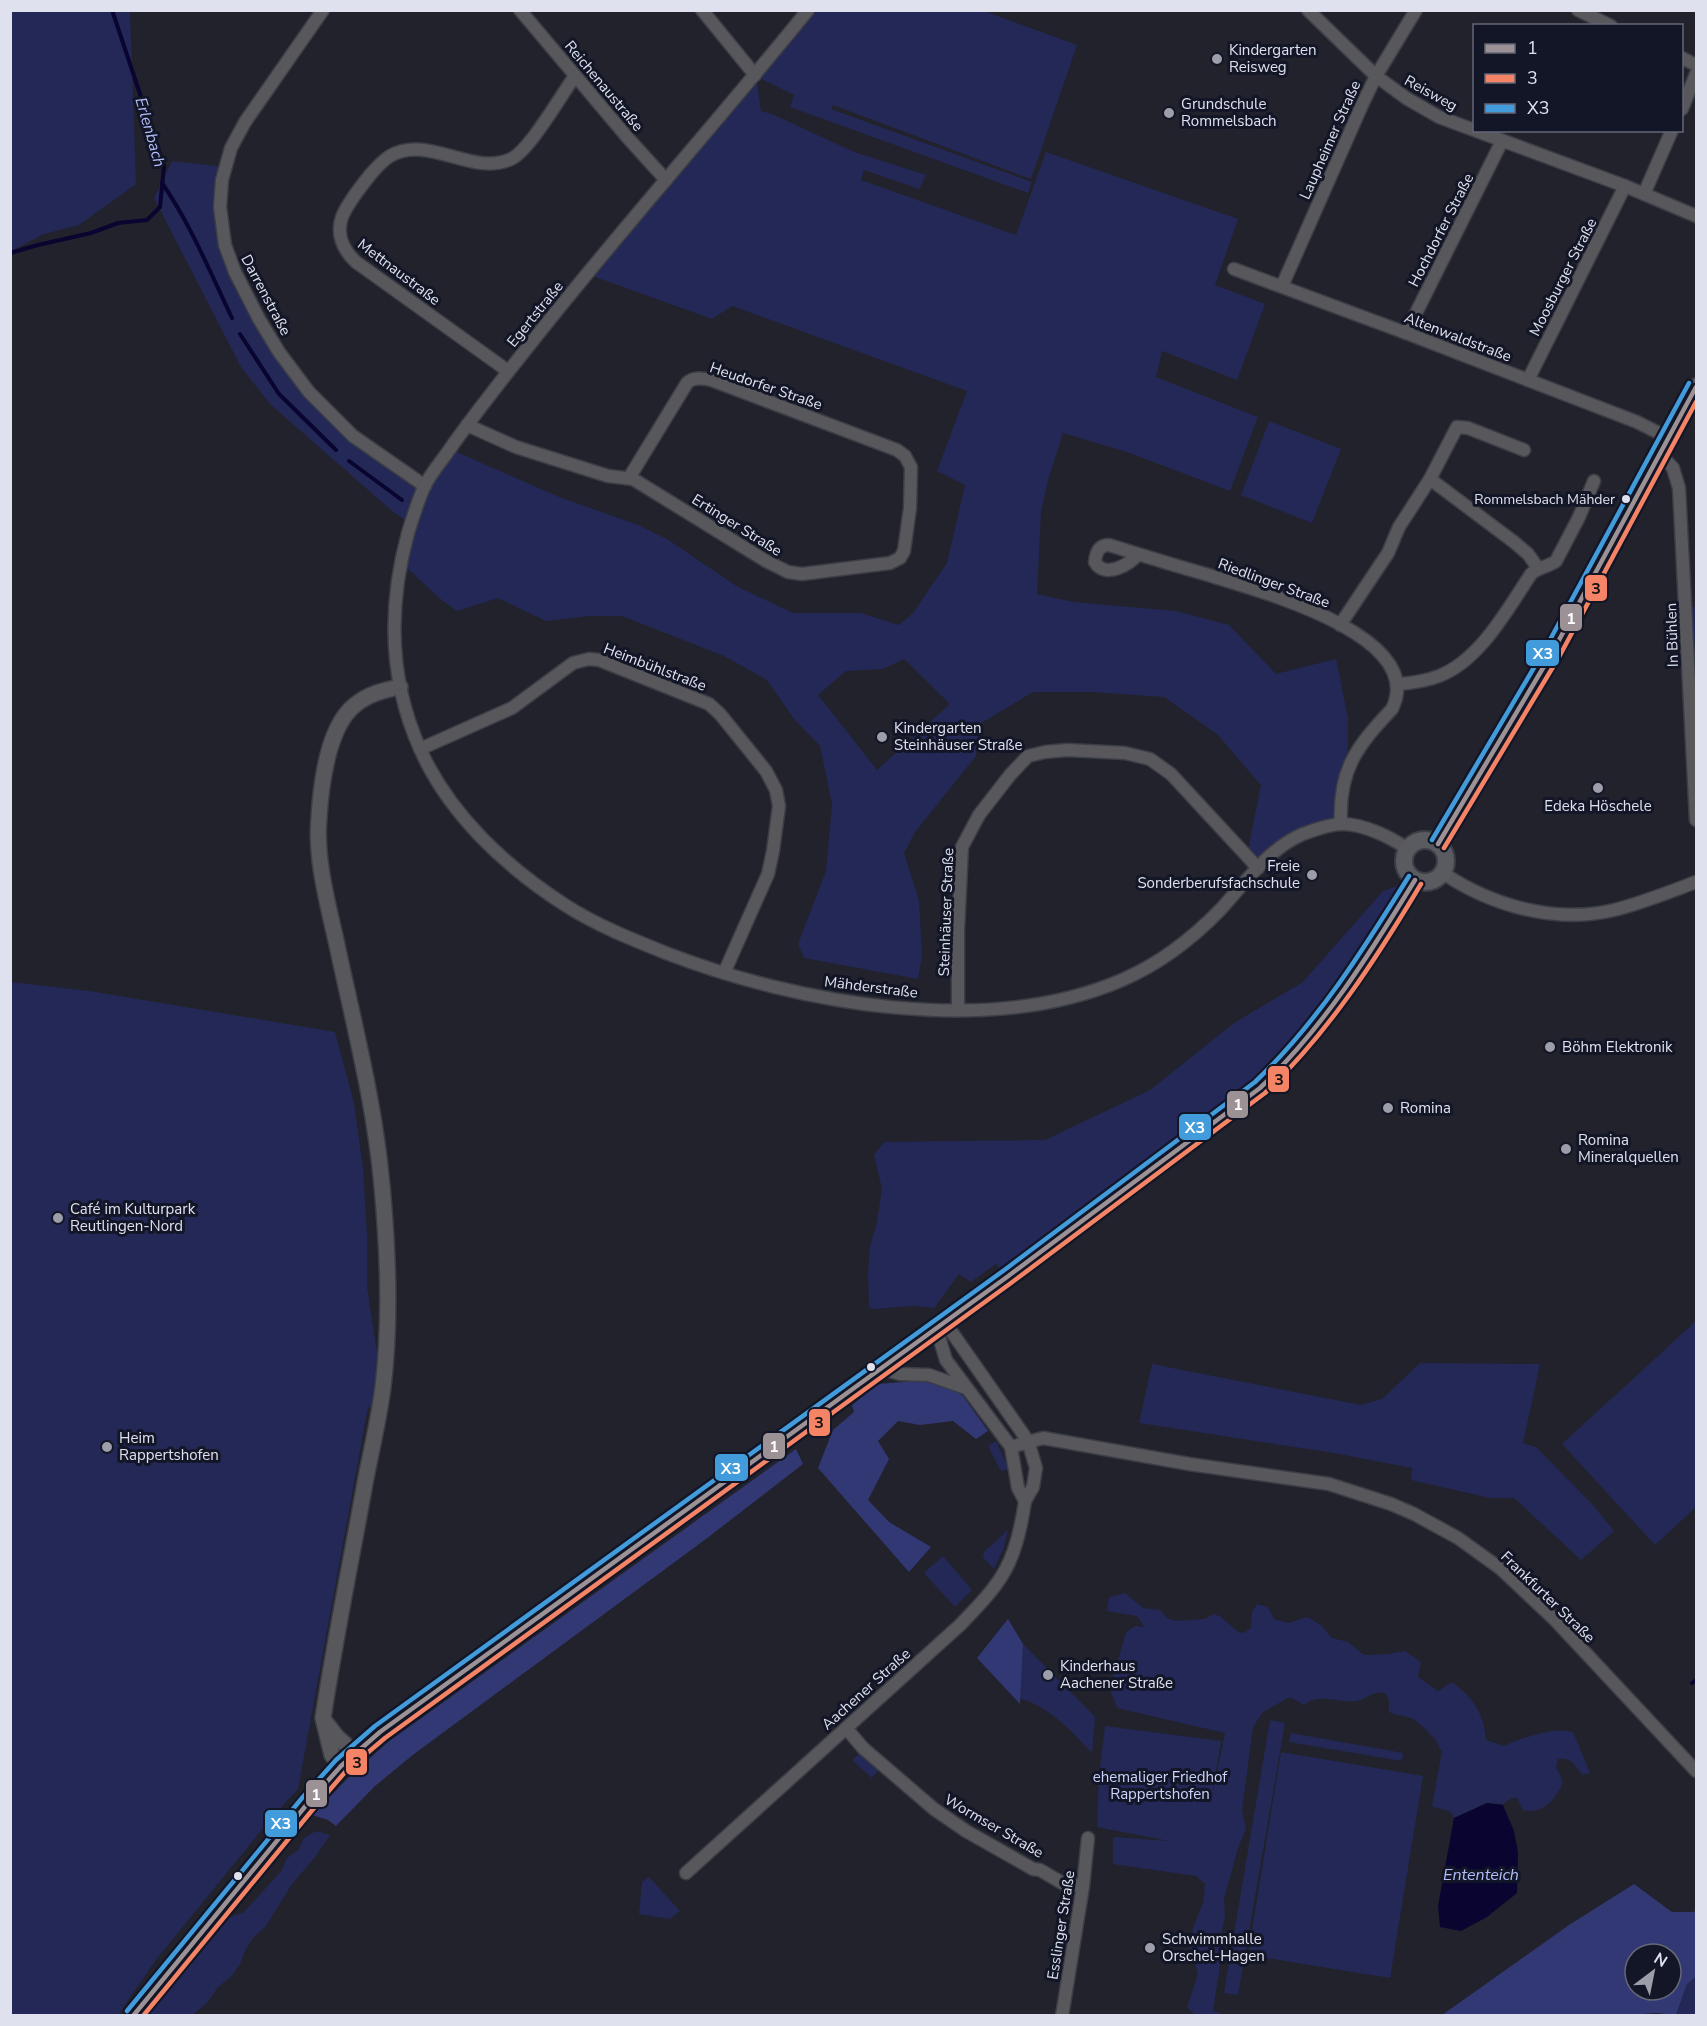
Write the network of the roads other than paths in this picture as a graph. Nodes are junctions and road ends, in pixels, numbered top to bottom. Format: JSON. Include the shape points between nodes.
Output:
{"nodes":[{"id":1,"x":323,"y":10,"type":"edge"},
{"id":2,"x":520,"y":10,"type":"edge"},
{"id":3,"x":702,"y":10,"type":"edge"},
{"id":4,"x":808,"y":10,"type":"edge"},
{"id":5,"x":1416,"y":10,"type":"edge"},
{"id":6,"x":1578,"y":10,"type":"edge"},
{"id":7,"x":1309,"y":11,"type":"edge"},
{"id":8,"x":1607,"y":24,"type":"edge"},
{"id":9,"x":1696,"y":74,"type":"edge"},
{"id":10,"x":756,"y":75,"type":"junction"},
{"id":11,"x":575,"y":76,"type":"junction"},
{"id":12,"x":1376,"y":76,"type":"junction"},
{"id":13,"x":1683,"y":106,"type":"edge"},
{"id":14,"x":1473,"y":130,"type":"edge"},
{"id":15,"x":1478,"y":132,"type":"edge"},
{"id":16,"x":1671,"y":132,"type":"edge"},
{"id":17,"x":1502,"y":141,"type":"junction"},
{"id":18,"x":666,"y":180,"type":"junction"},
{"id":19,"x":1625,"y":186,"type":"junction"},
{"id":20,"x":1644,"y":194,"type":"junction"},
{"id":21,"x":1696,"y":216,"type":"edge"},
{"id":22,"x":1234,"y":269,"type":"dead end"},
{"id":23,"x":1282,"y":286,"type":"junction"},
{"id":24,"x":1406,"y":333,"type":"junction"},
{"id":25,"x":508,"y":371,"type":"junction"},
{"id":26,"x":1528,"y":380,"type":"junction"},
{"id":27,"x":1696,"y":387,"type":"edge"},
{"id":28,"x":467,"y":425,"type":"junction"},
{"id":29,"x":1670,"y":438,"type":"junction"},
{"id":30,"x":1524,"y":450,"type":"dead end"},
{"id":31,"x":1661,"y":455,"type":"junction"},
{"id":32,"x":905,"y":456,"type":"joint"},
{"id":33,"x":629,"y":478,"type":"junction"},
{"id":34,"x":1430,"y":479,"type":"junction"},
{"id":35,"x":1594,"y":481,"type":"dead end"},
{"id":36,"x":424,"y":486,"type":"junction"},
{"id":37,"x":1138,"y":554,"type":"dead end"},
{"id":38,"x":1538,"y":568,"type":"junction"},
{"id":39,"x":1340,"y":625,"type":"junction"},
{"id":40,"x":1692,"y":673,"type":"edge"},
{"id":41,"x":1398,"y":684,"type":"junction"},
{"id":42,"x":400,"y":687,"type":"junction"},
{"id":43,"x":420,"y":749,"type":"junction"},
{"id":44,"x":1696,"y":820,"type":"edge"},
{"id":45,"x":1341,"y":824,"type":"junction"},
{"id":46,"x":1438,"y":844,"type":"junction"},
{"id":47,"x":1408,"y":849,"type":"junction"},
{"id":48,"x":1258,"y":868,"type":"junction"},
{"id":49,"x":1443,"y":873,"type":"junction"},
{"id":50,"x":1415,"y":880,"type":"junction"},
{"id":51,"x":1696,"y":882,"type":"edge"},
{"id":52,"x":724,"y":973,"type":"junction"},
{"id":53,"x":958,"y":1009,"type":"junction"},
{"id":54,"x":940,"y":1324,"type":"junction"},
{"id":55,"x":880,"y":1368,"type":"junction"},
{"id":56,"x":967,"y":1388,"type":"junction"},
{"id":57,"x":1028,"y":1441,"type":"junction"},
{"id":58,"x":1011,"y":1447,"type":"junction"},
{"id":59,"x":1025,"y":1501,"type":"junction"},
{"id":60,"x":322,"y":1718,"type":"junction"},
{"id":61,"x":846,"y":1728,"type":"junction"},
{"id":62,"x":355,"y":1753,"type":"junction"},
{"id":63,"x":341,"y":1766,"type":"junction"},
{"id":64,"x":1696,"y":1772,"type":"edge"},
{"id":65,"x":1088,"y":1838,"type":"dead end"},
{"id":66,"x":686,"y":1873,"type":"dead end"},
{"id":67,"x":1083,"y":1886,"type":"junction"},
{"id":68,"x":133,"y":2016,"type":"edge"},
{"id":69,"x":1062,"y":2016,"type":"edge"}],
"edges":[{"from":1,"to":36,"type":"street","name":"Darrenstraße","via":[[231,148],[220,200],[225,245],[259,319],[309,393],[353,436]]},
{"from":2,"to":11,"type":"street","name":"Reichenaustraße"},
{"from":3,"to":10,"type":"street"},
{"from":4,"to":10,"type":"street","name":"Egertstraße"},
{"from":5,"to":12,"type":"street","name":"Laupheimer Straße"},
{"from":6,"to":8,"type":"street"},
{"from":7,"to":12,"type":"street","name":"Reisweg"},
{"from":9,"to":13,"type":"street"},
{"from":10,"to":18,"type":"street","name":"Egertstraße"},
{"from":11,"to":18,"type":"street","name":"Reichenaustraße"},
{"from":11,"to":25,"type":"street","name":"Mettnaustraße","via":[[528,144],[514,157],[488,164],[423,150],[397,153],[382,162],[366,181],[340,224],[343,245],[356,262]]},
{"from":12,"to":14,"type":"street","name":"Reisweg","via":[[1439,117]]},
{"from":12,"to":23,"type":"street","name":"Laupheimer Straße"},
{"from":15,"to":17,"type":"street","name":"Reisweg"},
{"from":16,"to":20,"type":"street"},
{"from":17,"to":19,"type":"street","name":"Reisweg"},
{"from":17,"to":24,"type":"street","name":"Hochdorfer Straße"},
{"from":18,"to":25,"type":"street","name":"Egertstraße"},
{"from":19,"to":20,"type":"street","name":"Reisweg"},
{"from":19,"to":26,"type":"street","name":"Moosburger Straße"},
{"from":20,"to":21,"type":"street","name":"Reisweg"},
{"from":22,"to":23,"type":"street","name":"Altenwaldstraße"},
{"from":23,"to":24,"type":"street","name":"Altenwaldstraße"},
{"from":24,"to":26,"type":"street","name":"Altenwaldstraße"},
{"from":25,"to":28,"type":"street","name":"Egertstraße"},
{"from":26,"to":29,"type":"street","name":"Altenwaldstraße"},
{"from":27,"to":29,"type":"main road"},
{"from":28,"to":33,"type":"street","name":"Ertinger Straße","via":[[516,447],[608,476]]},
{"from":28,"to":36,"type":"street","name":"Egertstraße"},
{"from":29,"to":31,"type":"main road"},
{"from":30,"to":34,"type":"street","via":[[1457,427]]},
{"from":31,"to":40,"type":"street","name":"In Bühlen","via":[[1673,468],[1679,488]]},
{"from":31,"to":46,"type":"main road","via":[[1552,652]]},
{"from":32,"to":33,"type":"street","name":"Heudorfer Straße","via":[[813,417],[702,378],[687,383]]},
{"from":32,"to":33,"type":"street","name":"Ertinger Straße","via":[[911,474],[910,498],[906,545],[900,558],[890,563],[796,574],[781,570]]},
{"from":34,"to":38,"type":"street","via":[[1514,542]]},
{"from":34,"to":39,"type":"street","via":[[1399,527],[1388,553]]},
{"from":35,"to":38,"type":"street","via":[[1562,552],[1552,564]]},
{"from":36,"to":42,"type":"street","name":"Egertstraße","via":[[396,586],[394,642]]},
{"from":37,"to":39,"type":"street","name":"Riedlinger Straße","via":[[1297,604]]},
{"from":38,"to":41,"type":"street","via":[[1472,655],[1441,675]]},
{"from":39,"to":41,"type":"street","name":"Riedlinger Straße","via":[[1384,658]]},
{"from":40,"to":44,"type":"street","name":"In Bühlen"},
{"from":41,"to":45,"type":"street","via":[[1392,709],[1348,767],[1341,794]]},
{"from":42,"to":43,"type":"street","name":"Mähderstraße"},
{"from":42,"to":60,"type":"street","via":[[364,699],[342,721],[327,762],[319,817],[325,890],[380,1159],[387,1323],[383,1387]]},
{"from":43,"to":52,"type":"street","name":"Mähderstraße","via":[[441,787],[476,832],[537,886],[604,926]]},
{"from":43,"to":52,"type":"street","name":"Heimbühlstraße","via":[[512,708],[580,660],[599,660],[709,704],[766,771],[779,806],[768,874]]},
{"from":45,"to":47,"type":"street","name":"Mähderstraße","via":[[1378,833]]},
{"from":45,"to":48,"type":"street","name":"Mähderstraße","via":[[1294,838]]},
{"from":46,"to":47,"type":"main road","via":[[1419,841]]},
{"from":46,"to":49,"type":"main road","via":[[1446,854]]},
{"from":47,"to":50,"type":"main road","via":[[1405,869]]},
{"from":48,"to":53,"type":"street","name":"Mähderstraße","via":[[1193,935],[1128,977],[1046,1003]]},
{"from":48,"to":53,"type":"street","name":"Steinhäuser Straße","via":[[1171,774],[1150,759],[1125,753],[1067,750],[1028,756],[979,815],[962,847]]},
{"from":49,"to":50,"type":"main road","via":[[1433,881]]},
{"from":49,"to":51,"type":"street","via":[[1479,893],[1515,906],[1571,915],[1612,910]]},
{"from":50,"to":54,"type":"main road","via":[[1330,1011],[1277,1072],[1216,1122]]},
{"from":52,"to":53,"type":"street","name":"Mähderstraße","via":[[832,999]]},
{"from":54,"to":55,"type":"main road"},
{"from":54,"to":56,"type":"street","via":[[946,1360]]},
{"from":54,"to":57,"type":"street"},
{"from":55,"to":56,"type":"street","via":[[929,1376]]},
{"from":55,"to":62,"type":"main road"},
{"from":56,"to":58,"type":"street"},
{"from":57,"to":58,"type":"street","name":"Frankfurter Straße"},
{"from":57,"to":59,"type":"street","name":"Aachener Straße","via":[[1036,1468],[1033,1487]]},
{"from":57,"to":64,"type":"street","name":"Frankfurter Straße","via":[[1043,1438],[1329,1484],[1414,1514],[1458,1538],[1501,1569],[1554,1619]]},
{"from":58,"to":59,"type":"street","via":[[1018,1488]]},
{"from":59,"to":61,"type":"street","name":"Aachener Straße","via":[[1014,1553],[987,1597]]},
{"from":60,"to":62,"type":"street"},
{"from":60,"to":63,"type":"street","via":[[332,1755]]},
{"from":61,"to":66,"type":"street","name":"Aachener Straße"},
{"from":61,"to":67,"type":"street","name":"Wormser Straße","via":[[863,1748],[943,1816],[1064,1884]]},
{"from":62,"to":63,"type":"main road"},
{"from":63,"to":68,"type":"main road"},
{"from":65,"to":67,"type":"street","name":"Esslinger Straße"},
{"from":67,"to":69,"type":"street","name":"Esslinger Straße"}]}
